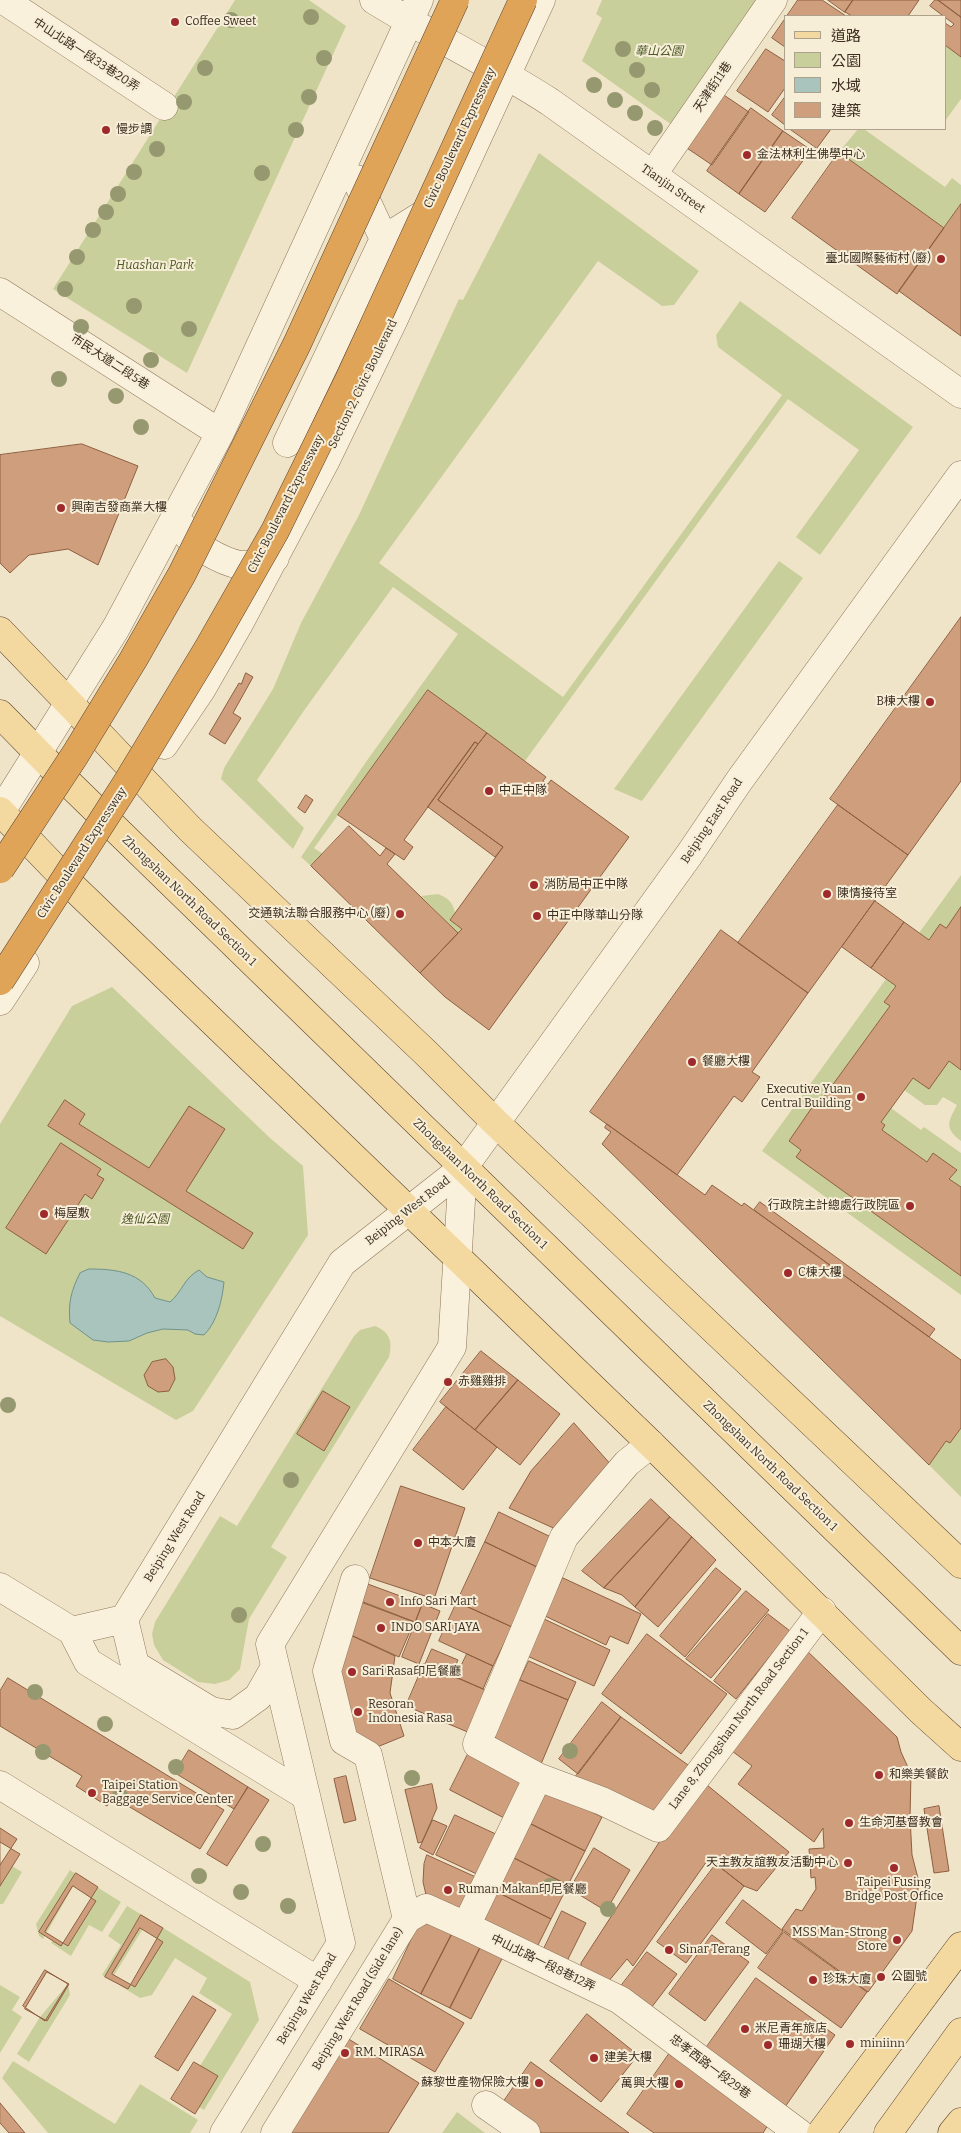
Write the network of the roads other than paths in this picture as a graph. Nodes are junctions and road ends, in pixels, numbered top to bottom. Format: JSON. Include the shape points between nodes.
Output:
{"nodes":[{"id":1,"x":374,"y":0,"type":"edge"},
{"id":2,"x":455,"y":0,"type":"edge"},
{"id":3,"x":523,"y":0,"type":"edge"},
{"id":4,"x":541,"y":0,"type":"edge"},
{"id":5,"x":773,"y":0,"type":"edge"},
{"id":6,"x":6,"y":6,"type":"edge"},
{"id":7,"x":415,"y":11,"type":"edge"},
{"id":8,"x":508,"y":74,"type":"junction"},
{"id":9,"x":164,"y":106,"type":"dead end"},
{"id":10,"x":347,"y":159,"type":"junction"},
{"id":11,"x":653,"y":174,"type":"junction"},
{"id":12,"x":449,"y":198,"type":"junction"},
{"id":13,"x":384,"y":239,"type":"junction"},
{"id":14,"x":0,"y":292,"type":"edge"},
{"id":15,"x":961,"y":394,"type":"edge"},
{"id":16,"x":220,"y":433,"type":"junction"},
{"id":17,"x":287,"y":443,"type":"dead end"},
{"id":18,"x":961,"y":474,"type":"edge"},
{"id":19,"x":179,"y":511,"type":"junction"},
{"id":20,"x":275,"y":558,"type":"junction"},
{"id":21,"x":0,"y":631,"type":"edge"},
{"id":22,"x":70,"y":703,"type":"junction"},
{"id":23,"x":0,"y":714,"type":"edge"},
{"id":24,"x":38,"y":753,"type":"junction"},
{"id":25,"x":143,"y":779,"type":"junction"},
{"id":26,"x":0,"y":812,"type":"edge"},
{"id":27,"x":113,"y":827,"type":"junction"},
{"id":28,"x":0,"y":869,"type":"edge"},
{"id":29,"x":73,"y":887,"type":"junction"},
{"id":30,"x":0,"y":981,"type":"edge"},
{"id":31,"x":0,"y":1001,"type":"edge"},
{"id":32,"x":496,"y":1123,"type":"junction"},
{"id":33,"x":463,"y":1168,"type":"junction"},
{"id":34,"x":408,"y":1211,"type":"junction"},
{"id":35,"x":458,"y":1258,"type":"junction"},
{"id":36,"x":650,"y":1444,"type":"junction"},
{"id":37,"x":961,"y":1564,"type":"edge"},
{"id":38,"x":355,"y":1579,"type":"dead end"},
{"id":39,"x":0,"y":1587,"type":"edge"},
{"id":40,"x":822,"y":1611,"type":"junction"},
{"id":41,"x":124,"y":1619,"type":"junction"},
{"id":42,"x":72,"y":1632,"type":"junction"},
{"id":43,"x":961,"y":1652,"type":"edge"},
{"id":44,"x":276,"y":1667,"type":"junction"},
{"id":45,"x":961,"y":1747,"type":"edge"},
{"id":46,"x":538,"y":1777,"type":"junction"},
{"id":47,"x":0,"y":1785,"type":"edge"},
{"id":48,"x":306,"y":1796,"type":"junction"},
{"id":49,"x":407,"y":1919,"type":"junction"},
{"id":50,"x":466,"y":1926,"type":"junction"},
{"id":51,"x":961,"y":1946,"type":"edge"},
{"id":52,"x":318,"y":1981,"type":"junction"},
{"id":53,"x":620,"y":2000,"type":"joint"},
{"id":54,"x":961,"y":2032,"type":"edge"},
{"id":55,"x":486,"y":2105,"type":"dead end"},
{"id":56,"x":961,"y":2122,"type":"edge"},
{"id":57,"x":224,"y":2133,"type":"edge"},
{"id":58,"x":275,"y":2133,"type":"edge"},
{"id":59,"x":526,"y":2133,"type":"edge"},
{"id":60,"x":799,"y":2133,"type":"edge"},
{"id":61,"x":821,"y":2133,"type":"edge"},
{"id":62,"x":888,"y":2133,"type":"edge"},
{"id":63,"x":952,"y":2133,"type":"edge"}],
"edges":[{"from":1,"to":7,"type":"street","name":"Tianjin Street"},
{"from":2,"to":28,"type":"highway","bridge":true,"via":[[297,344],[182,574],[75,755]]},
{"from":3,"to":30,"type":"highway","name":"Civic Boulevard Expressway","bridge":true,"via":[[348,382],[275,531],[139,764]]},
{"from":4,"to":8,"type":"street","name":"Section 2, Civic Boulevard"},
{"from":5,"to":11,"type":"street","name":"天津街11巷"},
{"from":6,"to":9,"type":"street","name":"中山北路一段33巷20弄"},
{"from":7,"to":8,"type":"street","name":"Tianjin Street"},
{"from":7,"to":10,"type":"street"},
{"from":8,"to":11,"type":"street","name":"Tianjin Street"},
{"from":8,"to":12,"type":"street","name":"Section 2, Civic Boulevard"},
{"from":10,"to":13,"type":"street"},
{"from":10,"to":16,"type":"street"},
{"from":11,"to":15,"type":"street","name":"Tianjin Street"},
{"from":12,"to":13,"type":"street"},
{"from":12,"to":20,"type":"street","name":"Section 2, Civic Boulevard","via":[[326,460]]},
{"from":13,"to":17,"type":"street"},
{"from":14,"to":16,"type":"street","name":"市民大道二段5巷"},
{"from":16,"to":19,"type":"street"},
{"from":18,"to":32,"type":"street","name":"Beiping East Road"},
{"from":19,"to":20,"type":"street","via":[[184,533],[210,553],[242,565]]},
{"from":19,"to":22,"type":"street","via":[[116,628]]},
{"from":20,"to":25,"type":"street","name":"Section 2, Civic Boulevard","via":[[201,690]]},
{"from":21,"to":22,"type":"main road"},
{"from":22,"to":24,"type":"street"},
{"from":22,"to":25,"type":"main road"},
{"from":23,"to":24,"type":"main road","name":"Zhongshan North Road Section 1"},
{"from":24,"to":26,"type":"street"},
{"from":24,"to":27,"type":"main road","name":"Zhongshan North Road Section 1"},
{"from":25,"to":27,"type":"street","name":"Section 2, Civic Boulevard"},
{"from":25,"to":32,"type":"main road","via":[[190,829]]},
{"from":26,"to":29,"type":"main road"},
{"from":27,"to":29,"type":"street","name":"Section 2, Civic Boulevard"},
{"from":27,"to":33,"type":"main road","name":"Zhongshan North Road Section 1"},
{"from":29,"to":31,"type":"street","name":"Section 2, Civic Boulevard"},
{"from":29,"to":34,"type":"main road"},
{"from":32,"to":33,"type":"street","name":"Beiping East Road"},
{"from":32,"to":37,"type":"main road"},
{"from":33,"to":34,"type":"street","name":"Beiping West Road"},
{"from":33,"to":35,"type":"street","name":"Beiping West Road"},
{"from":33,"to":43,"type":"main road","name":"Zhongshan North Road Section 1"},
{"from":34,"to":35,"type":"main road"},
{"from":34,"to":41,"type":"street","name":"Beiping West Road","via":[[342,1263]]},
{"from":35,"to":36,"type":"main road"},
{"from":35,"to":44,"type":"street","name":"Beiping West Road","via":[[452,1347],[270,1644]]},
{"from":36,"to":40,"type":"main road"},
{"from":36,"to":46,"type":"street","via":[[627,1463],[564,1537],[477,1744]]},
{"from":38,"to":49,"type":"street","name":"Beiping West Road (Side lane)","via":[[327,1672],[344,1741],[368,1756]]},
{"from":39,"to":42,"type":"street"},
{"from":40,"to":45,"type":"main road"},
{"from":40,"to":46,"type":"street","name":"Lane 8, Zhongshan North Road Section 1","via":[[658,1828],[602,1801]]},
{"from":41,"to":42,"type":"street"},
{"from":41,"to":44,"type":"street","via":[[135,1665],[211,1711],[233,1715],[258,1697]]},
{"from":42,"to":48,"type":"street","via":[[88,1662]]},
{"from":44,"to":48,"type":"street","name":"Beiping West Road"},
{"from":46,"to":50,"type":"street"},
{"from":47,"to":52,"type":"street"},
{"from":48,"to":52,"type":"street","name":"Beiping West Road","via":[[341,1943]]},
{"from":49,"to":50,"type":"street","name":"中山北路一段8巷12弄","via":[[426,1908]]},
{"from":49,"to":58,"type":"street","name":"Beiping West Road (Side lane)"},
{"from":50,"to":53,"type":"street","name":"中山北路一段8巷12弄"},
{"from":51,"to":61,"type":"main road"},
{"from":52,"to":57,"type":"street","name":"Beiping West Road"},
{"from":53,"to":60,"type":"street","name":"忠孝西路一段29巷"},
{"from":54,"to":62,"type":"main road"},
{"from":55,"to":59,"type":"street"},
{"from":56,"to":63,"type":"main road"}]}
